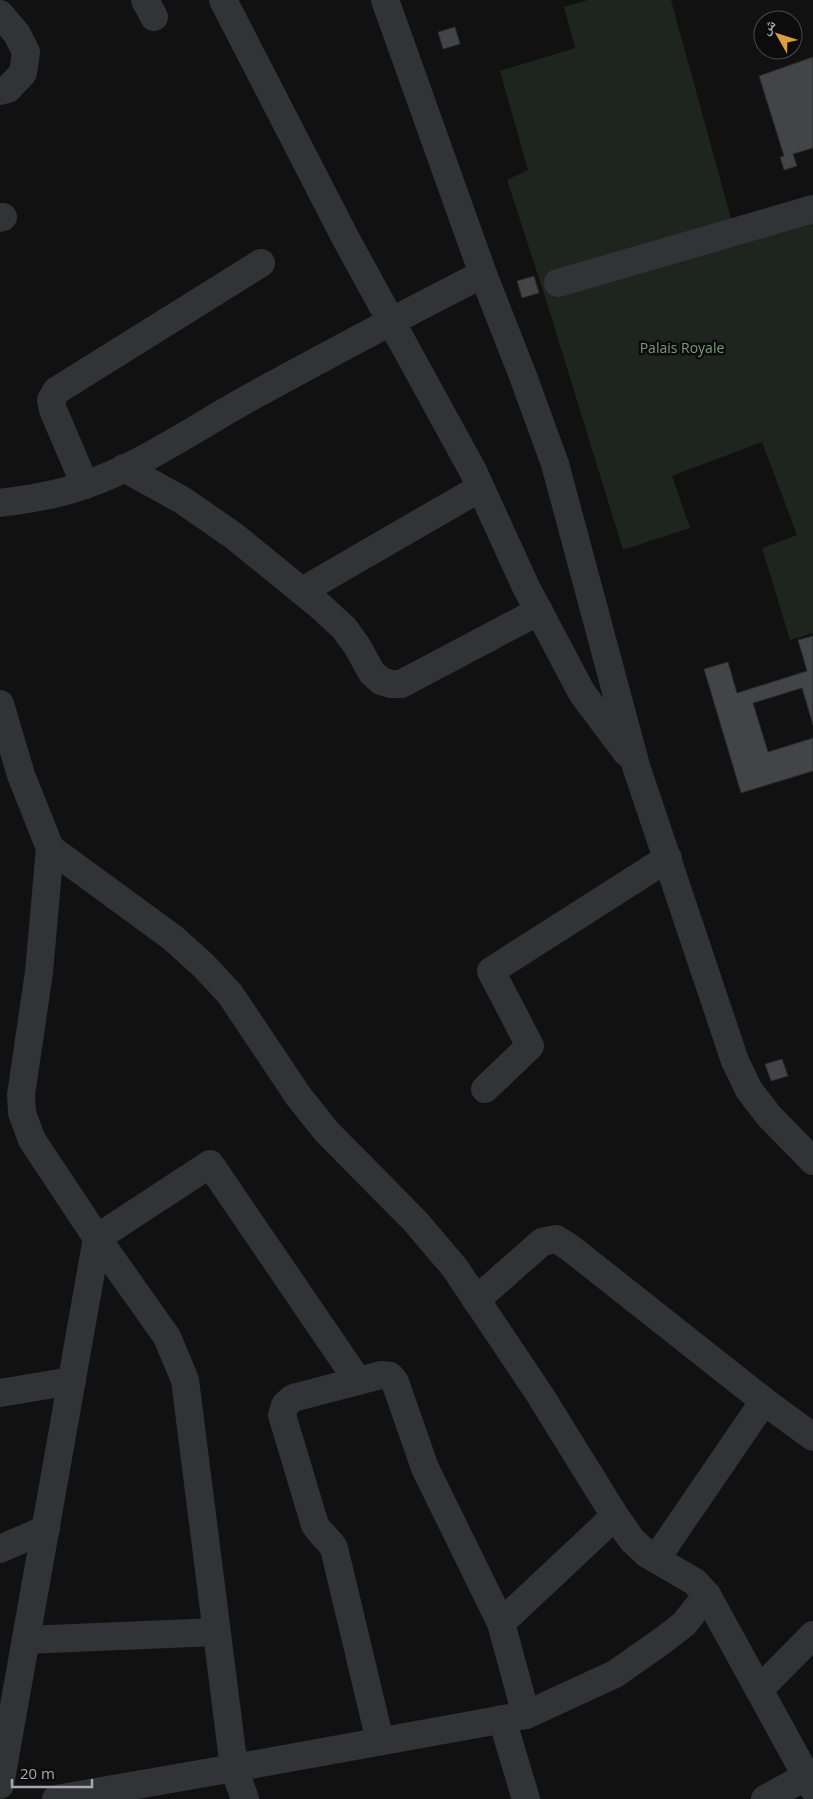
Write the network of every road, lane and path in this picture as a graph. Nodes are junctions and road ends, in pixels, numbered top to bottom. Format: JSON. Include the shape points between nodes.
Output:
{"nodes":[{"id":1,"x":223,"y":0,"type":"edge"},
{"id":2,"x":384,"y":0,"type":"edge"},
{"id":3,"x":0,"y":14,"type":"edge"},
{"id":4,"x":0,"y":91,"type":"edge"},
{"id":5,"x":813,"y":209,"type":"edge"},
{"id":6,"x":261,"y":264,"type":"dead end"},
{"id":7,"x":482,"y":274,"type":"junction"},
{"id":8,"x":558,"y":283,"type":"dead end"},
{"id":9,"x":390,"y":320,"type":"junction"},
{"id":10,"x":124,"y":468,"type":"junction"},
{"id":11,"x":85,"y":485,"type":"junction"},
{"id":12,"x":480,"y":488,"type":"junction"},
{"id":13,"x":0,"y":503,"type":"edge"},
{"id":14,"x":302,"y":592,"type":"junction"},
{"id":15,"x":539,"y":611,"type":"junction"},
{"id":16,"x":0,"y":704,"type":"edge"},
{"id":17,"x":9,"y":764,"type":"edge"},
{"id":18,"x":636,"y":766,"type":"junction"},
{"id":19,"x":50,"y":848,"type":"junction"},
{"id":20,"x":668,"y":858,"type":"junction"},
{"id":21,"x":485,"y":1089,"type":"dead end"},
{"id":22,"x":11,"y":1113,"type":"edge"},
{"id":23,"x":813,"y":1161,"type":"edge"},
{"id":24,"x":97,"y":1238,"type":"junction"},
{"id":25,"x":476,"y":1300,"type":"junction"},
{"id":26,"x":72,"y":1381,"type":"junction"},
{"id":27,"x":358,"y":1381,"type":"junction"},
{"id":28,"x":0,"y":1393,"type":"edge"},
{"id":29,"x":764,"y":1401,"type":"junction"},
{"id":30,"x":813,"y":1437,"type":"edge"},
{"id":31,"x":615,"y":1516,"type":"junction"},
{"id":32,"x":46,"y":1529,"type":"junction"},
{"id":33,"x":0,"y":1549,"type":"edge"},
{"id":34,"x":656,"y":1559,"type":"junction"},
{"id":35,"x":707,"y":1595,"type":"junction"},
{"id":36,"x":501,"y":1623,"type":"junction"},
{"id":37,"x":216,"y":1632,"type":"junction"},
{"id":38,"x":813,"y":1635,"type":"edge"},
{"id":39,"x":26,"y":1640,"type":"junction"},
{"id":40,"x":760,"y":1690,"type":"junction"},
{"id":41,"x":514,"y":1717,"type":"junction"},
{"id":42,"x":380,"y":1741,"type":"junction"},
{"id":43,"x":234,"y":1768,"type":"junction"},
{"id":44,"x":810,"y":1782,"type":"edge"},
{"id":45,"x":0,"y":1785,"type":"edge"},
{"id":46,"x":119,"y":1794,"type":"edge"},
{"id":47,"x":56,"y":1799,"type":"edge"},
{"id":48,"x":245,"y":1799,"type":"edge"},
{"id":49,"x":526,"y":1799,"type":"edge"},
{"id":50,"x":765,"y":1799,"type":"edge"}],
"edges":[{"from":1,"to":9,"type":"street"},
{"from":2,"to":7,"type":"street"},
{"from":3,"to":4,"type":"street","via":[[17,34],[26,52],[23,73],[8,89]]},
{"from":5,"to":8,"type":"street"},
{"from":6,"to":11,"type":"street","via":[[56,391],[51,400],[53,410]]},
{"from":7,"to":9,"type":"street"},
{"from":7,"to":18,"type":"street","via":[[555,464]]},
{"from":9,"to":10,"type":"street"},
{"from":9,"to":12,"type":"street"},
{"from":10,"to":11,"type":"street"},
{"from":10,"to":14,"type":"street","via":[[182,500],[234,536]]},
{"from":11,"to":13,"type":"street","via":[[39,498]]},
{"from":12,"to":14,"type":"street"},
{"from":12,"to":15,"type":"street"},
{"from":14,"to":15,"type":"street","via":[[344,628],[372,673],[380,681],[391,684],[401,684]]},
{"from":15,"to":18,"type":"street","via":[[582,693]]},
{"from":16,"to":17,"type":"street"},
{"from":17,"to":19,"type":"street"},
{"from":18,"to":20,"type":"street"},
{"from":19,"to":22,"type":"street","via":[[39,972],[21,1095]]},
{"from":19,"to":25,"type":"street","via":[[173,938],[204,966],[230,994],[299,1097],[327,1132],[416,1221],[455,1268]]},
{"from":20,"to":21,"type":"street","via":[[491,971],[530,1046]]},
{"from":20,"to":23,"type":"street","via":[[735,1060],[749,1090],[768,1116]]},
{"from":22,"to":24,"type":"street"},
{"from":24,"to":26,"type":"street"},
{"from":24,"to":27,"type":"street","via":[[210,1164]]},
{"from":24,"to":37,"type":"street","via":[[167,1337],[185,1380]]},
{"from":25,"to":29,"type":"street","via":[[542,1242],[556,1239]]},
{"from":25,"to":31,"type":"street","via":[[540,1394]]},
{"from":26,"to":28,"type":"street"},
{"from":26,"to":32,"type":"street"},
{"from":27,"to":36,"type":"street","via":[[381,1375],[390,1376],[395,1382],[426,1468]]},
{"from":27,"to":42,"type":"street","via":[[293,1398],[285,1405],[282,1415],[315,1525],[334,1548]]},
{"from":29,"to":30,"type":"street"},
{"from":29,"to":34,"type":"street"},
{"from":31,"to":34,"type":"street","via":[[632,1540]]},
{"from":31,"to":36,"type":"street"},
{"from":32,"to":33,"type":"street"},
{"from":32,"to":39,"type":"street"},
{"from":34,"to":35,"type":"street","via":[[695,1582]]},
{"from":35,"to":40,"type":"street"},
{"from":35,"to":41,"type":"street","via":[[684,1624],[615,1674]]},
{"from":36,"to":41,"type":"street"},
{"from":37,"to":39,"type":"street"},
{"from":37,"to":43,"type":"street"},
{"from":38,"to":40,"type":"street"},
{"from":39,"to":45,"type":"street"},
{"from":40,"to":44,"type":"street"},
{"from":41,"to":42,"type":"street"},
{"from":41,"to":49,"type":"street"},
{"from":42,"to":43,"type":"street"},
{"from":43,"to":46,"type":"street"},
{"from":43,"to":48,"type":"street"},
{"from":44,"to":50,"type":"street"},
{"from":46,"to":47,"type":"street"}]}
